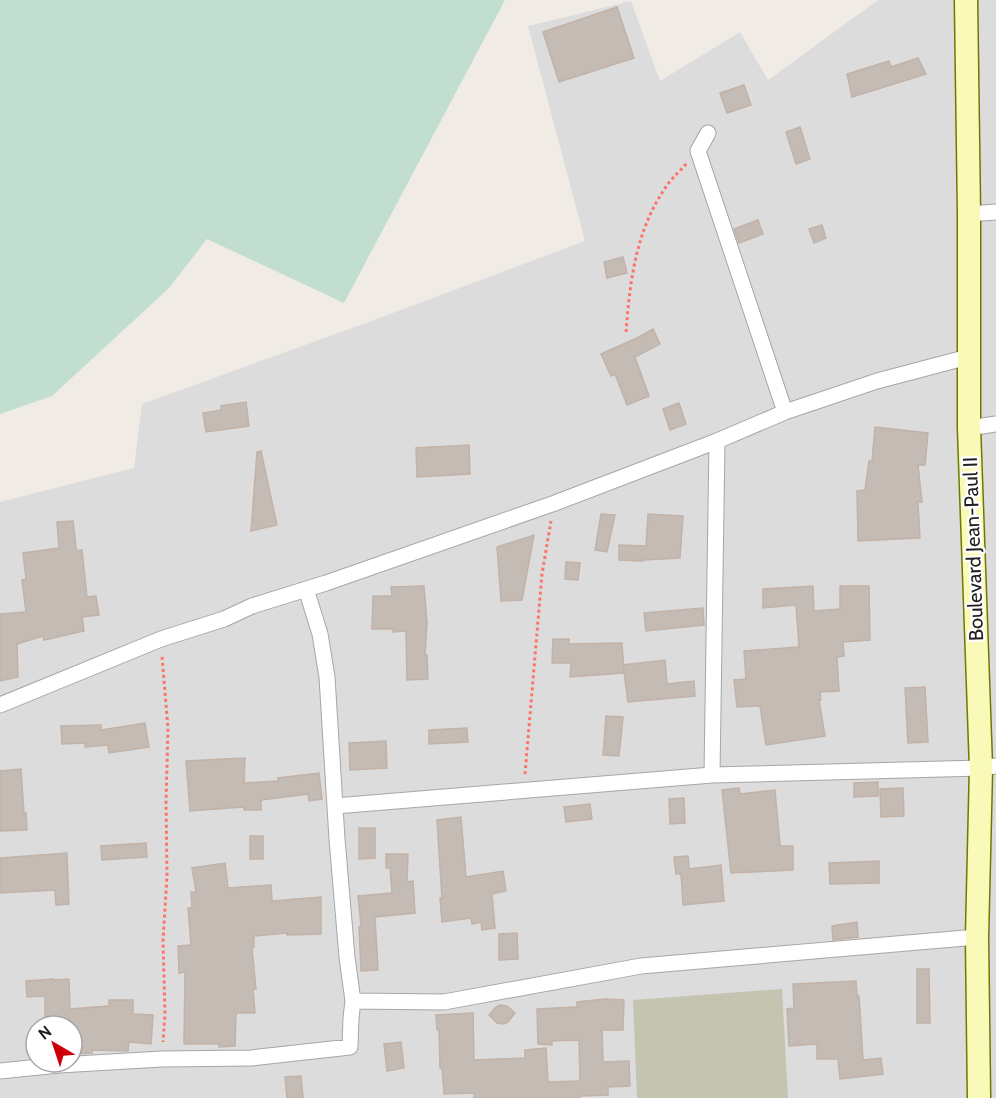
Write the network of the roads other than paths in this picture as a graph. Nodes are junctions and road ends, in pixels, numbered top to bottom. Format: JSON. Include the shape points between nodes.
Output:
{"nodes":[{"id":1,"x":966,"y":0,"type":"edge"},
{"id":2,"x":708,"y":133,"type":"dead end"},
{"id":3,"x":996,"y":212,"type":"edge"},
{"id":4,"x":969,"y":214,"type":"junction"},
{"id":5,"x":968,"y":357,"type":"junction"},
{"id":6,"x":785,"y":412,"type":"junction"},
{"id":7,"x":996,"y":424,"type":"edge"},
{"id":8,"x":969,"y":428,"type":"junction"},
{"id":9,"x":717,"y":441,"type":"junction"},
{"id":10,"x":306,"y":589,"type":"junction"},
{"id":11,"x":0,"y":705,"type":"edge"},
{"id":12,"x":988,"y":767,"type":"edge"},
{"id":13,"x":712,"y":775,"type":"junction"},
{"id":14,"x":335,"y":806,"type":"junction"},
{"id":15,"x":977,"y":938,"type":"junction"},
{"id":16,"x":353,"y":1001,"type":"junction"},
{"id":17,"x":0,"y":1071,"type":"edge"},
{"id":18,"x":979,"y":1098,"type":"edge"}],
"edges":[{"from":1,"to":4,"type":"main road","name":"Boulevard Jean-Paul II"},
{"from":2,"to":6,"type":"street","via":[[698,151]]},
{"from":3,"to":4,"type":"street"},
{"from":4,"to":5,"type":"main road","name":"Boulevard Jean-Paul II"},
{"from":5,"to":6,"type":"street","via":[[877,381]]},
{"from":5,"to":8,"type":"main road","name":"Boulevard Jean-Paul II"},
{"from":6,"to":9,"type":"street"},
{"from":7,"to":8,"type":"street"},
{"from":8,"to":12,"type":"main road","name":"Boulevard Jean-Paul II"},
{"from":9,"to":10,"type":"street"},
{"from":9,"to":13,"type":"street"},
{"from":10,"to":11,"type":"street","via":[[160,639]]},
{"from":10,"to":14,"type":"street","via":[[320,634],[327,677]]},
{"from":12,"to":13,"type":"street"},
{"from":12,"to":15,"type":"main road","name":"Boulevard Jean-Paul II"},
{"from":13,"to":14,"type":"street"},
{"from":14,"to":16,"type":"street"},
{"from":15,"to":16,"type":"street","via":[[641,966],[444,1002]]},
{"from":15,"to":18,"type":"main road","name":"Boulevard Jean-Paul II"},
{"from":16,"to":17,"type":"street","via":[[350,1047],[251,1058],[162,1059]]}]}
